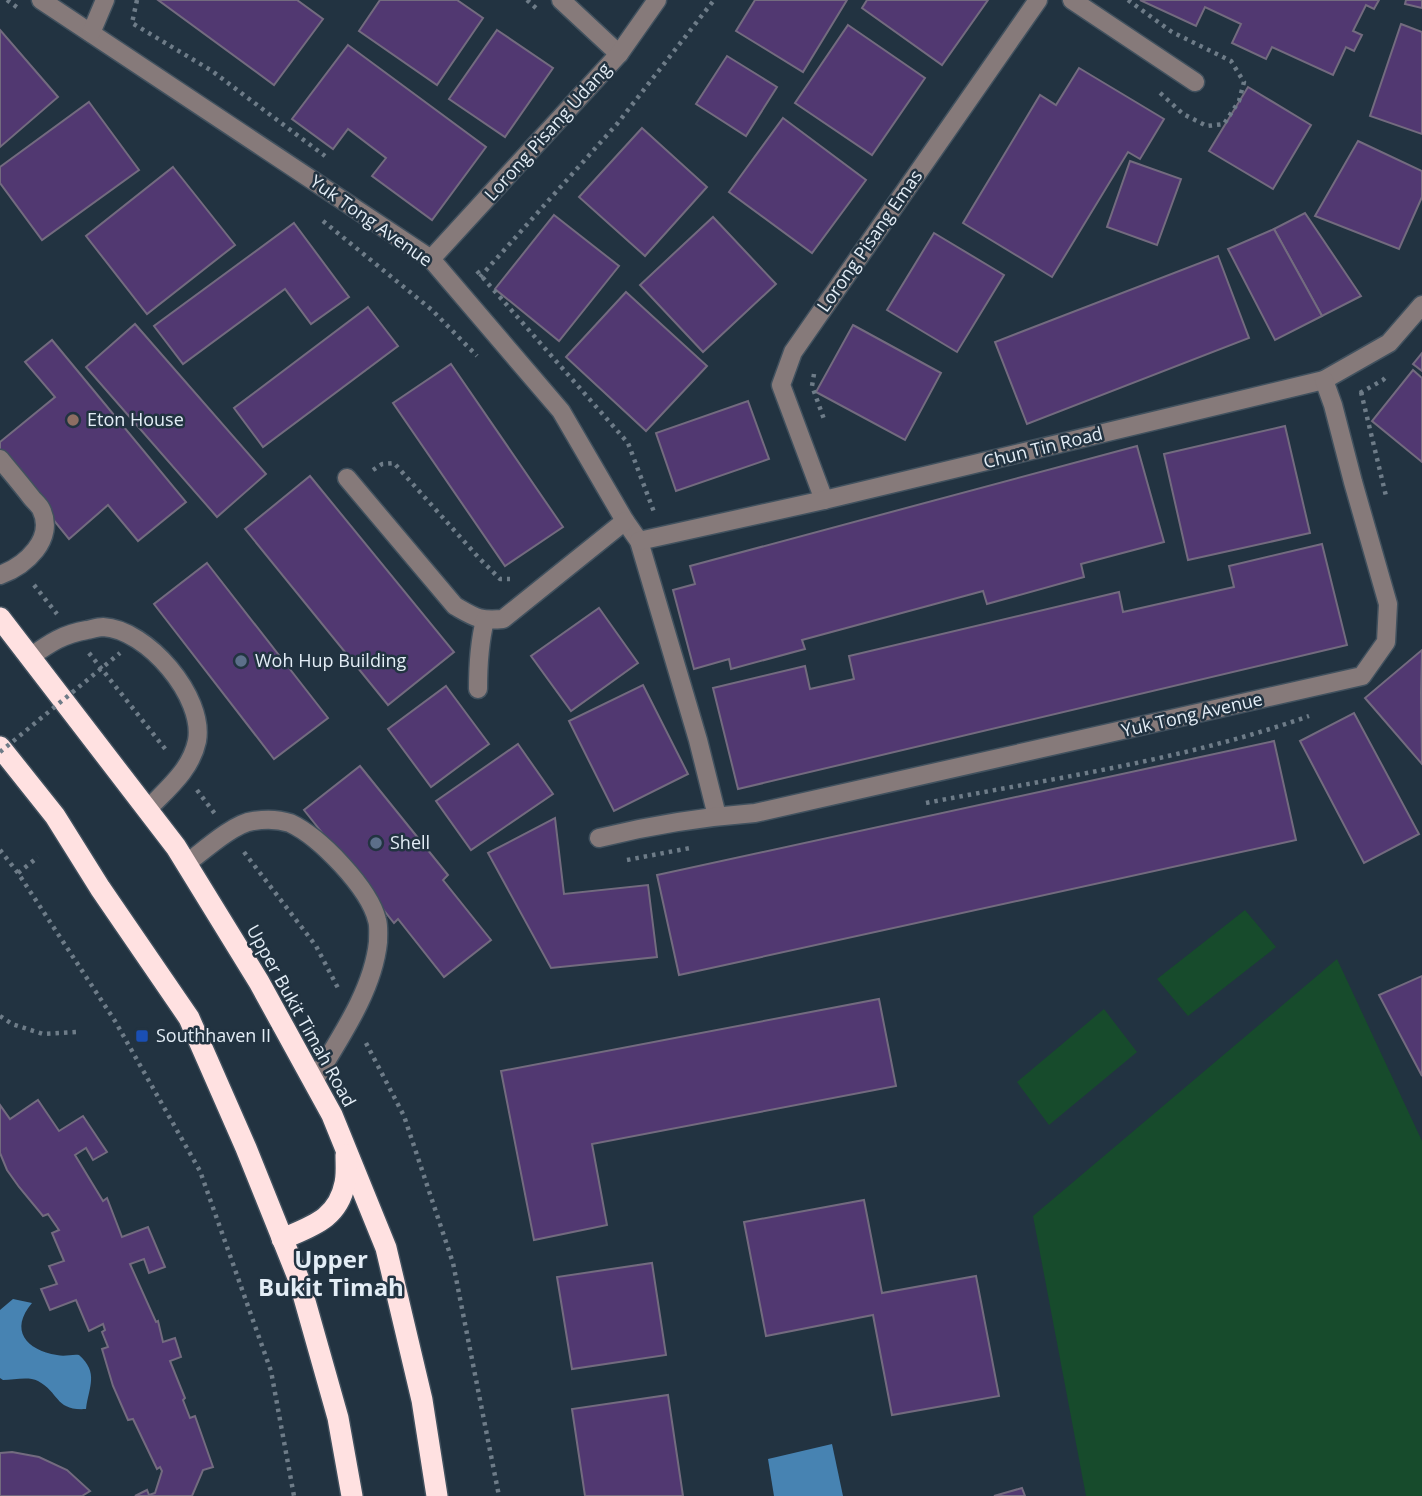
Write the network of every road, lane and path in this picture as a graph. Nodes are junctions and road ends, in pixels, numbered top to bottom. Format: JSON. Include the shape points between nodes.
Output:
{"nodes":[{"id":1,"x":7,"y":0,"type":"edge"},
{"id":2,"x":41,"y":0,"type":"edge"},
{"id":3,"x":105,"y":0,"type":"edge"},
{"id":4,"x":561,"y":0,"type":"edge"},
{"id":5,"x":657,"y":0,"type":"edge"},
{"id":6,"x":715,"y":0,"type":"edge"},
{"id":7,"x":1038,"y":0,"type":"edge"},
{"id":8,"x":1072,"y":0,"type":"edge"},
{"id":9,"x":18,"y":8,"type":"dead end"},
{"id":10,"x":91,"y":33,"type":"junction"},
{"id":11,"x":619,"y":54,"type":"junction"},
{"id":12,"x":1195,"y":82,"type":"dead end"},
{"id":13,"x":317,"y":216,"type":"dead end"},
{"id":14,"x":431,"y":259,"type":"junction"},
{"id":15,"x":463,"y":296,"type":"junction"},
{"id":16,"x":1422,"y":304,"type":"edge"},
{"id":17,"x":479,"y":358,"type":"dead end"},
{"id":18,"x":814,"y":373,"type":"dead end"},
{"id":19,"x":1324,"y":380,"type":"junction"},
{"id":20,"x":825,"y":425,"type":"dead end"},
{"id":21,"x":0,"y":459,"type":"edge"},
{"id":22,"x":350,"y":481,"type":"joint"},
{"id":23,"x":824,"y":500,"type":"junction"},
{"id":24,"x":625,"y":521,"type":"junction"},
{"id":25,"x":639,"y":541,"type":"junction"},
{"id":26,"x":19,"y":565,"type":"junction"},
{"id":27,"x":0,"y":575,"type":"edge"},
{"id":28,"x":512,"y":579,"type":"dead end"},
{"id":29,"x":0,"y":618,"type":"edge"},
{"id":30,"x":485,"y":620,"type":"junction"},
{"id":31,"x":72,"y":633,"type":"junction"},
{"id":32,"x":120,"y":653,"type":"dead end"},
{"id":33,"x":30,"y":657,"type":"junction"},
{"id":34,"x":478,"y":689,"type":"dead end"},
{"id":35,"x":0,"y":747,"type":"edge"},
{"id":36,"x":0,"y":752,"type":"edge"},
{"id":37,"x":183,"y":772,"type":"junction"},
{"id":38,"x":148,"y":809,"type":"junction"},
{"id":39,"x":717,"y":816,"type":"junction"},
{"id":40,"x":229,"y":832,"type":"junction"},
{"id":41,"x":599,"y":838,"type":"dead end"},
{"id":42,"x":0,"y":850,"type":"edge"},
{"id":43,"x":38,"y":857,"type":"dead end"},
{"id":44,"x":186,"y":864,"type":"junction"},
{"id":45,"x":18,"y":873,"type":"junction"},
{"id":46,"x":0,"y":1016,"type":"edge"},
{"id":47,"x":352,"y":1016,"type":"junction"},
{"id":48,"x":77,"y":1032,"type":"dead end"},
{"id":49,"x":314,"y":1082,"type":"junction"},
{"id":50,"x":346,"y":1150,"type":"junction"},
{"id":51,"x":282,"y":1238,"type":"junction"},
{"id":52,"x":295,"y":1496,"type":"edge"},
{"id":53,"x":352,"y":1496,"type":"edge"},
{"id":54,"x":437,"y":1496,"type":"edge"},
{"id":55,"x":499,"y":1496,"type":"edge"}],
"edges":[{"from":1,"to":9,"type":"path"},
{"from":2,"to":10,"type":"street","name":"Yuk Tong Avenue"},
{"from":3,"to":10,"type":"street"},
{"from":4,"to":11,"type":"street"},
{"from":5,"to":11,"type":"street","name":"Lorong Pisang Udang"},
{"from":6,"to":15,"type":"path","via":[[617,124]]},
{"from":7,"to":23,"type":"street","name":"Lorong Pisang Emas","via":[[793,352],[781,386]]},
{"from":8,"to":12,"type":"street"},
{"from":10,"to":14,"type":"street","name":"Yuk Tong Avenue"},
{"from":11,"to":14,"type":"street","name":"Lorong Pisang Udang"},
{"from":13,"to":17,"type":"path","via":[[432,310]]},
{"from":14,"to":15,"type":"street","name":"Yuk Tong Avenue"},
{"from":15,"to":24,"type":"street","name":"Yuk Tong Avenue","via":[[561,411]]},
{"from":16,"to":19,"type":"street","name":"Chun Tin Road","via":[[1389,343]]},
{"from":18,"to":20,"type":"path","via":[[812,386]]},
{"from":19,"to":23,"type":"street","name":"Chun Tin Road"},
{"from":19,"to":39,"type":"street","name":"Yuk Tong Avenue","via":[[1388,604],[1385,642],[1362,676],[755,813]]},
{"from":21,"to":26,"type":"street","via":[[42,510],[46,527],[33,554]]},
{"from":22,"to":28,"type":"path","via":[[382,464],[394,463],[500,579]]},
{"from":22,"to":30,"type":"street","via":[[455,606]]},
{"from":23,"to":25,"type":"street","name":"Chun Tin Road"},
{"from":24,"to":25,"type":"street","name":"Yuk Tong Avenue"},
{"from":24,"to":30,"type":"street","via":[[503,619]]},
{"from":25,"to":39,"type":"street","name":"Yuk Tong Avenue"},
{"from":26,"to":27,"type":"street"},
{"from":26,"to":31,"type":"path"},
{"from":29,"to":33,"type":"highway","name":"Upper Bukit Timah Road"},
{"from":30,"to":34,"type":"street"},
{"from":31,"to":33,"type":"street"},
{"from":31,"to":37,"type":"path"},
{"from":31,"to":37,"type":"street","via":[[103,627],[125,633],[150,647],[171,668],[187,693],[195,718],[197,739]]},
{"from":32,"to":36,"type":"path","bridge":true},
{"from":33,"to":38,"type":"highway","name":"Upper Bukit Timah Road"},
{"from":35,"to":51,"type":"highway","via":[[55,816],[189,1018]]},
{"from":37,"to":38,"type":"street"},
{"from":37,"to":40,"type":"path"},
{"from":38,"to":44,"type":"highway","name":"Upper Bukit Timah Road"},
{"from":39,"to":41,"type":"street","name":"Yuk Tong Avenue"},
{"from":40,"to":44,"type":"street"},
{"from":40,"to":47,"type":"path","via":[[316,946]]},
{"from":40,"to":47,"type":"street","via":[[250,821],[289,823],[313,837],[365,895],[378,921],[378,941],[373,968]]},
{"from":42,"to":45,"type":"path"},
{"from":43,"to":45,"type":"path"},
{"from":44,"to":49,"type":"highway","name":"Upper Bukit Timah Road"},
{"from":45,"to":52,"type":"path","via":[[115,1021],[200,1171],[271,1371]]},
{"from":46,"to":48,"type":"path","via":[[43,1034]]},
{"from":47,"to":49,"type":"street"},
{"from":47,"to":55,"type":"path","via":[[404,1116],[453,1264]]},
{"from":49,"to":50,"type":"highway","name":"Upper Bukit Timah Road"},
{"from":50,"to":51,"type":"highway","via":[[345,1183],[328,1216]]},
{"from":50,"to":54,"type":"highway","name":"Upper Bukit Timah Road","via":[[386,1248],[422,1401]]},
{"from":51,"to":53,"type":"highway","via":[[299,1280],[338,1418]]}]}
